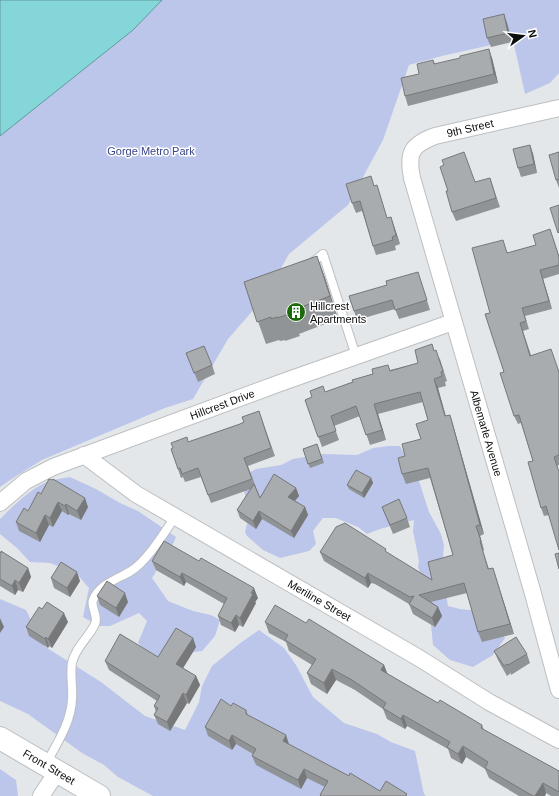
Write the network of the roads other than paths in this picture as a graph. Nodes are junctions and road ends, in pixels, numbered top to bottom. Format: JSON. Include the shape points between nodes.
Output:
{"nodes":[{"id":1,"x":559,"y":108,"type":"edge"},
{"id":2,"x":412,"y":178,"type":"joint"},
{"id":3,"x":300,"y":272,"type":"edge"},
{"id":4,"x":453,"y":322,"type":"junction"},
{"id":5,"x":356,"y":356,"type":"junction"},
{"id":6,"x":84,"y":455,"type":"junction"},
{"id":7,"x":0,"y":503,"type":"edge"},
{"id":8,"x":175,"y":517,"type":"junction"},
{"id":9,"x":559,"y":690,"type":"edge"},
{"id":10,"x":0,"y":738,"type":"edge"},
{"id":11,"x":559,"y":740,"type":"edge"},
{"id":12,"x":51,"y":768,"type":"junction"},
{"id":13,"x":41,"y":796,"type":"edge"},
{"id":14,"x":99,"y":796,"type":"edge"}],
"edges":[{"from":1,"to":2,"type":"street","name":"9th Street","via":[[423,140],[414,147],[409,159]]},
{"from":2,"to":4,"type":"street","name":"Albemarle Avenue"},
{"from":3,"to":5,"type":"lane","via":[[323,254]]},
{"from":4,"to":5,"type":"street","name":"Hillcrest Drive"},
{"from":4,"to":9,"type":"street","name":"Albemarle Avenue"},
{"from":5,"to":6,"type":"street","name":"Hillcrest Drive"},
{"from":6,"to":7,"type":"street","name":"Hillcrest Drive","via":[[26,481]]},
{"from":6,"to":8,"type":"street","name":"Meriline Street","via":[[136,494]]},
{"from":8,"to":11,"type":"street","name":"Meriline Street","via":[[419,658],[489,702]]},
{"from":8,"to":12,"type":"lane","via":[[137,566],[102,588],[93,600],[95,623],[72,663],[70,717]]},
{"from":10,"to":12,"type":"main road","name":"Front Street"},
{"from":12,"to":13,"type":"street"},
{"from":12,"to":14,"type":"main road","name":"Front Street"}]}
